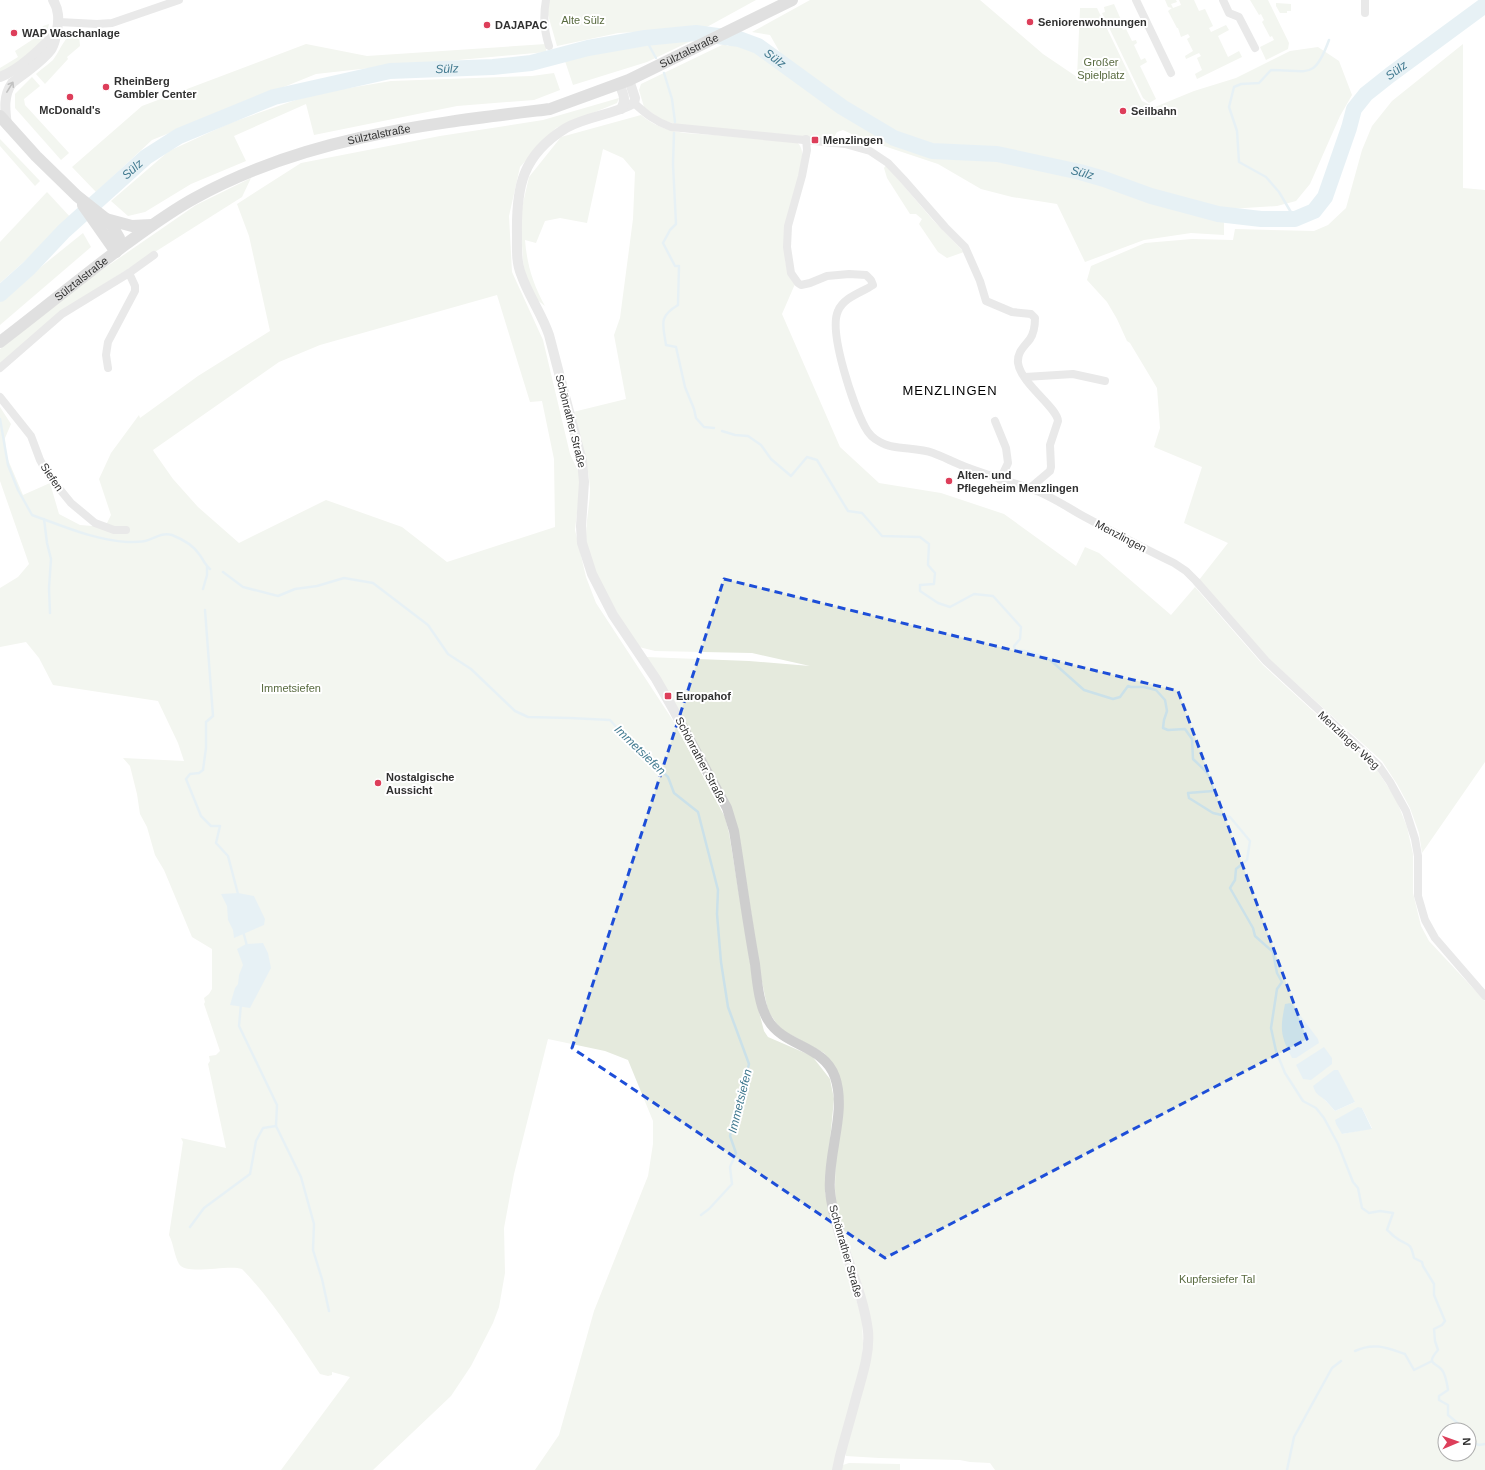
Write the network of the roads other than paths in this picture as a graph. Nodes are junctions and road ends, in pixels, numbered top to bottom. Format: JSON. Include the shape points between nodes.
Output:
{"nodes":[{"id":1,"x":53,"y":0,"type":"edge"},
{"id":2,"x":179,"y":0,"type":"edge"},
{"id":3,"x":546,"y":0,"type":"edge"},
{"id":4,"x":792,"y":0,"type":"edge"},
{"id":5,"x":1136,"y":0,"type":"edge"},
{"id":6,"x":1223,"y":0,"type":"edge"},
{"id":7,"x":1365,"y":0,"type":"edge"},
{"id":8,"x":1366,"y":12,"type":"dead end"},
{"id":9,"x":58,"y":27,"type":"junction"},
{"id":10,"x":549,"y":46,"type":"dead end"},
{"id":11,"x":1255,"y":48,"type":"dead end"},
{"id":12,"x":1171,"y":73,"type":"dead end"},
{"id":13,"x":0,"y":77,"type":"edge"},
{"id":14,"x":624,"y":82,"type":"junction"},
{"id":15,"x":634,"y":103,"type":"junction"},
{"id":16,"x":621,"y":109,"type":"junction"},
{"id":17,"x":2,"y":121,"type":"edge"},
{"id":18,"x":806,"y":139,"type":"junction"},
{"id":19,"x":102,"y":223,"type":"junction"},
{"id":20,"x":152,"y":225,"type":"junction"},
{"id":21,"x":118,"y":250,"type":"junction"},
{"id":22,"x":154,"y":255,"type":"dead end"},
{"id":23,"x":129,"y":273,"type":"junction"},
{"id":24,"x":0,"y":342,"type":"edge"},
{"id":25,"x":0,"y":368,"type":"edge"},
{"id":26,"x":108,"y":368,"type":"dead end"},
{"id":27,"x":1025,"y":377,"type":"junction"},
{"id":28,"x":1105,"y":381,"type":"dead end"},
{"id":29,"x":0,"y":397,"type":"edge"},
{"id":30,"x":995,"y":421,"type":"dead end"},
{"id":31,"x":1000,"y":480,"type":"junction"},
{"id":32,"x":1030,"y":488,"type":"junction"},
{"id":33,"x":126,"y":530,"type":"dead end"},
{"id":34,"x":1207,"y":593,"type":"joint"},
{"id":35,"x":1485,"y":996,"type":"edge"},
{"id":36,"x":837,"y":1470,"type":"edge"}],
"edges":[{"from":1,"to":9,"type":"street","via":[[58,8]]},
{"from":2,"to":9,"type":"street","via":[[112,23]]},
{"from":3,"to":10,"type":"street","via":[[544,13]]},
{"from":4,"to":14,"type":"main road","name":"Sülztalstraße"},
{"from":5,"to":12,"type":"street"},
{"from":6,"to":11,"type":"street","via":[[1229,13],[1239,17]]},
{"from":7,"to":8,"type":"street"},
{"from":9,"to":13,"type":"street","via":[[34,54]]},
{"from":17,"to":9,"type":"street","one_way":true,"via":[[8,88],[52,49]]},
{"from":14,"to":15,"type":"street","via":[[635,98]]},
{"from":14,"to":16,"type":"street","via":[[624,104]]},
{"from":14,"to":20,"type":"main road","name":"Sülztalstraße","via":[[550,109],[461,120],[350,140],[305,151],[226,181]]},
{"from":15,"to":16,"type":"street","name":"Schönrather Straße"},
{"from":15,"to":18,"type":"street","via":[[650,117],[671,127]]},
{"from":16,"to":36,"type":"street","name":"Schönrather Straße","via":[[567,128],[552,138],[531,159],[520,183],[516,216],[520,273],[549,335],[582,461],[582,543],[592,574],[613,615],[656,679],[727,808],[734,831],[763,1010],[775,1029],[822,1057],[830,1065],[838,1087],[839,1109],[830,1191],[836,1223],[868,1332],[868,1344],[863,1374]]},
{"from":17,"to":19,"type":"main road"},
{"from":18,"to":27,"type":"street","via":[[857,147],[876,154],[888,163],[965,247],[986,301],[1012,312],[1031,314],[1035,318],[1033,333],[1018,356],[1018,364]]},
{"from":18,"to":31,"type":"street","name":"Menzlingen","via":[[807,150],[802,176],[788,226],[789,262],[794,278],[801,285],[827,276],[849,274],[866,275],[871,280],[873,285],[841,305],[835,322],[847,381],[865,428],[880,443],[932,452]]},
{"from":19,"to":20,"type":"main road"},
{"from":19,"to":21,"type":"main road","via":[[117,233]]},
{"from":20,"to":21,"type":"main road","name":"Sülztalstraße"},
{"from":21,"to":24,"type":"main road","name":"Sülztalstraße"},
{"from":22,"to":23,"type":"street","name":"Sülztalstraße"},
{"from":23,"to":25,"type":"street","name":"Sülztalstraße","via":[[62,314]]},
{"from":23,"to":26,"type":"street","via":[[135,291],[108,342]]},
{"from":27,"to":28,"type":"street","via":[[1073,374]]},
{"from":27,"to":32,"type":"street","via":[[1058,421],[1050,445],[1050,471]]},
{"from":29,"to":33,"type":"street","name":"Siefen","via":[[32,436],[40,460],[49,476],[71,503],[95,523],[114,530]]},
{"from":30,"to":31,"type":"street","via":[[1006,448],[1008,464]]},
{"from":31,"to":32,"type":"street","name":"Menzlingen"},
{"from":32,"to":34,"type":"street","name":"Menzlingen","via":[[1174,563],[1186,571]]},
{"from":34,"to":35,"type":"street","name":"Menzlinger Weg","via":[[1266,661],[1379,766],[1406,811],[1415,839],[1418,856],[1418,896],[1425,920],[1435,938]]}]}
